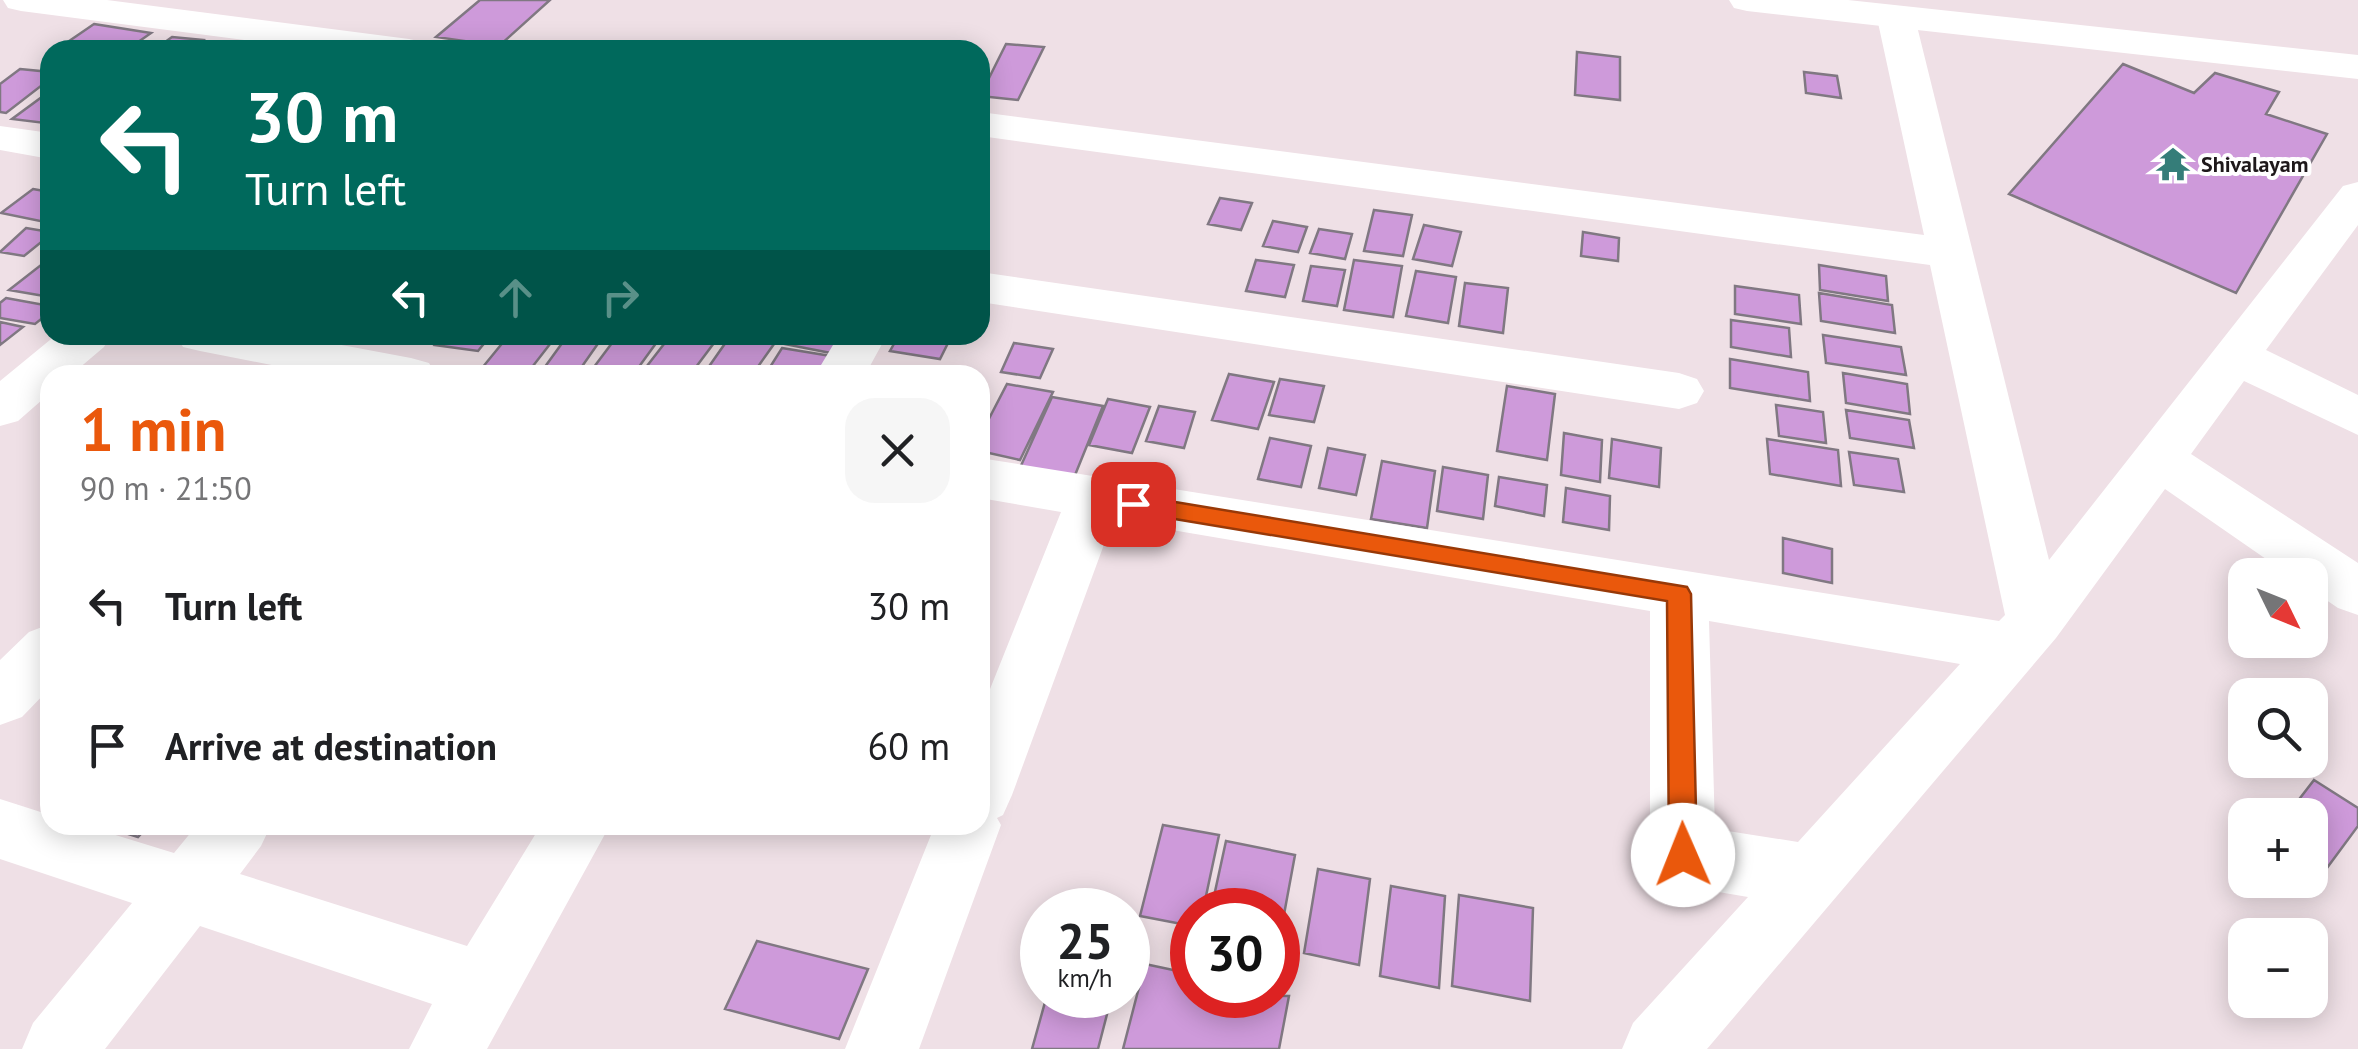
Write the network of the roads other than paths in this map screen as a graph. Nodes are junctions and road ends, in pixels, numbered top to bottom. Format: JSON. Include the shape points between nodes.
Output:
{"nodes":[{"id":1,"x":1747,"y":0,"type":"edge"},
{"id":2,"x":32,"y":1,"type":"edge"},
{"id":3,"x":1896,"y":18,"type":"junction"},
{"id":4,"x":0,"y":25,"type":"edge"},
{"id":5,"x":331,"y":40,"type":"edge"},
{"id":6,"x":2358,"y":68,"type":"edge"},
{"id":7,"x":990,"y":129,"type":"edge"},
{"id":8,"x":0,"y":138,"type":"edge"},
{"id":9,"x":40,"y":144,"type":"edge"},
{"id":10,"x":2358,"y":195,"type":"edge"},
{"id":11,"x":1950,"y":253,"type":"junction"},
{"id":12,"x":990,"y":288,"type":"edge"},
{"id":13,"x":75,"y":345,"type":"edge"},
{"id":14,"x":239,"y":345,"type":"edge"},
{"id":15,"x":2236,"y":356,"type":"junction"},
{"id":16,"x":51,"y":365,"type":"edge"},
{"id":17,"x":316,"y":365,"type":"edge"},
{"id":18,"x":40,"y":374,"type":"edge"},
{"id":19,"x":1679,"y":391,"type":"dead end"},
{"id":20,"x":0,"y":408,"type":"edge"},
{"id":21,"x":2358,"y":417,"type":"edge"},
{"id":22,"x":2158,"y":458,"type":"junction"},
{"id":23,"x":990,"y":480,"type":"edge"},
{"id":24,"x":1094,"y":497,"type":"junction"},
{"id":25,"x":2358,"y":592,"type":"edge"},
{"id":26,"x":1679,"y":594,"type":"junction"},
{"id":27,"x":2023,"y":635,"type":"junction"},
{"id":28,"x":40,"y":658,"type":"edge"},
{"id":29,"x":0,"y":699,"type":"edge"},
{"id":30,"x":990,"y":769,"type":"edge"},
{"id":31,"x":0,"y":829,"type":"edge"},
{"id":32,"x":230,"y":835,"type":"edge"},
{"id":33,"x":571,"y":835,"type":"edge"},
{"id":34,"x":964,"y":835,"type":"edge"},
{"id":35,"x":1811,"y":876,"type":"junction"},
{"id":36,"x":188,"y":890,"type":"junction"},
{"id":37,"x":483,"y":986,"type":"junction"},
{"id":38,"x":58,"y":1049,"type":"edge"},
{"id":39,"x":446,"y":1049,"type":"edge"},
{"id":40,"x":882,"y":1049,"type":"edge"},
{"id":41,"x":1659,"y":1049,"type":"edge"}],
"edges":[{"from":1,"to":3,"type":"street"},
{"from":2,"to":4,"type":"street"},
{"from":2,"to":5,"type":"street"},
{"from":3,"to":6,"type":"street"},
{"from":3,"to":11,"type":"street"},
{"from":7,"to":11,"type":"street"},
{"from":8,"to":9,"type":"street"},
{"from":10,"to":15,"type":"street"},
{"from":11,"to":27,"type":"street"},
{"from":12,"to":19,"type":"street"},
{"from":13,"to":16,"type":"street"},
{"from":14,"to":17,"type":"street"},
{"from":15,"to":21,"type":"street"},
{"from":15,"to":22,"type":"street"},
{"from":18,"to":20,"type":"street"},
{"from":22,"to":25,"type":"street"},
{"from":22,"to":27,"type":"street"},
{"from":23,"to":24,"type":"street"},
{"from":24,"to":26,"type":"street"},
{"from":24,"to":30,"type":"street"},
{"from":26,"to":27,"type":"street"},
{"from":26,"to":35,"type":"street","via":[[1683,855]]},
{"from":27,"to":35,"type":"street"},
{"from":28,"to":29,"type":"street"},
{"from":31,"to":36,"type":"street"},
{"from":32,"to":36,"type":"street"},
{"from":33,"to":37,"type":"street"},
{"from":34,"to":40,"type":"street"},
{"from":35,"to":41,"type":"street"},
{"from":36,"to":37,"type":"street"},
{"from":36,"to":38,"type":"street"},
{"from":37,"to":39,"type":"street"}]}
